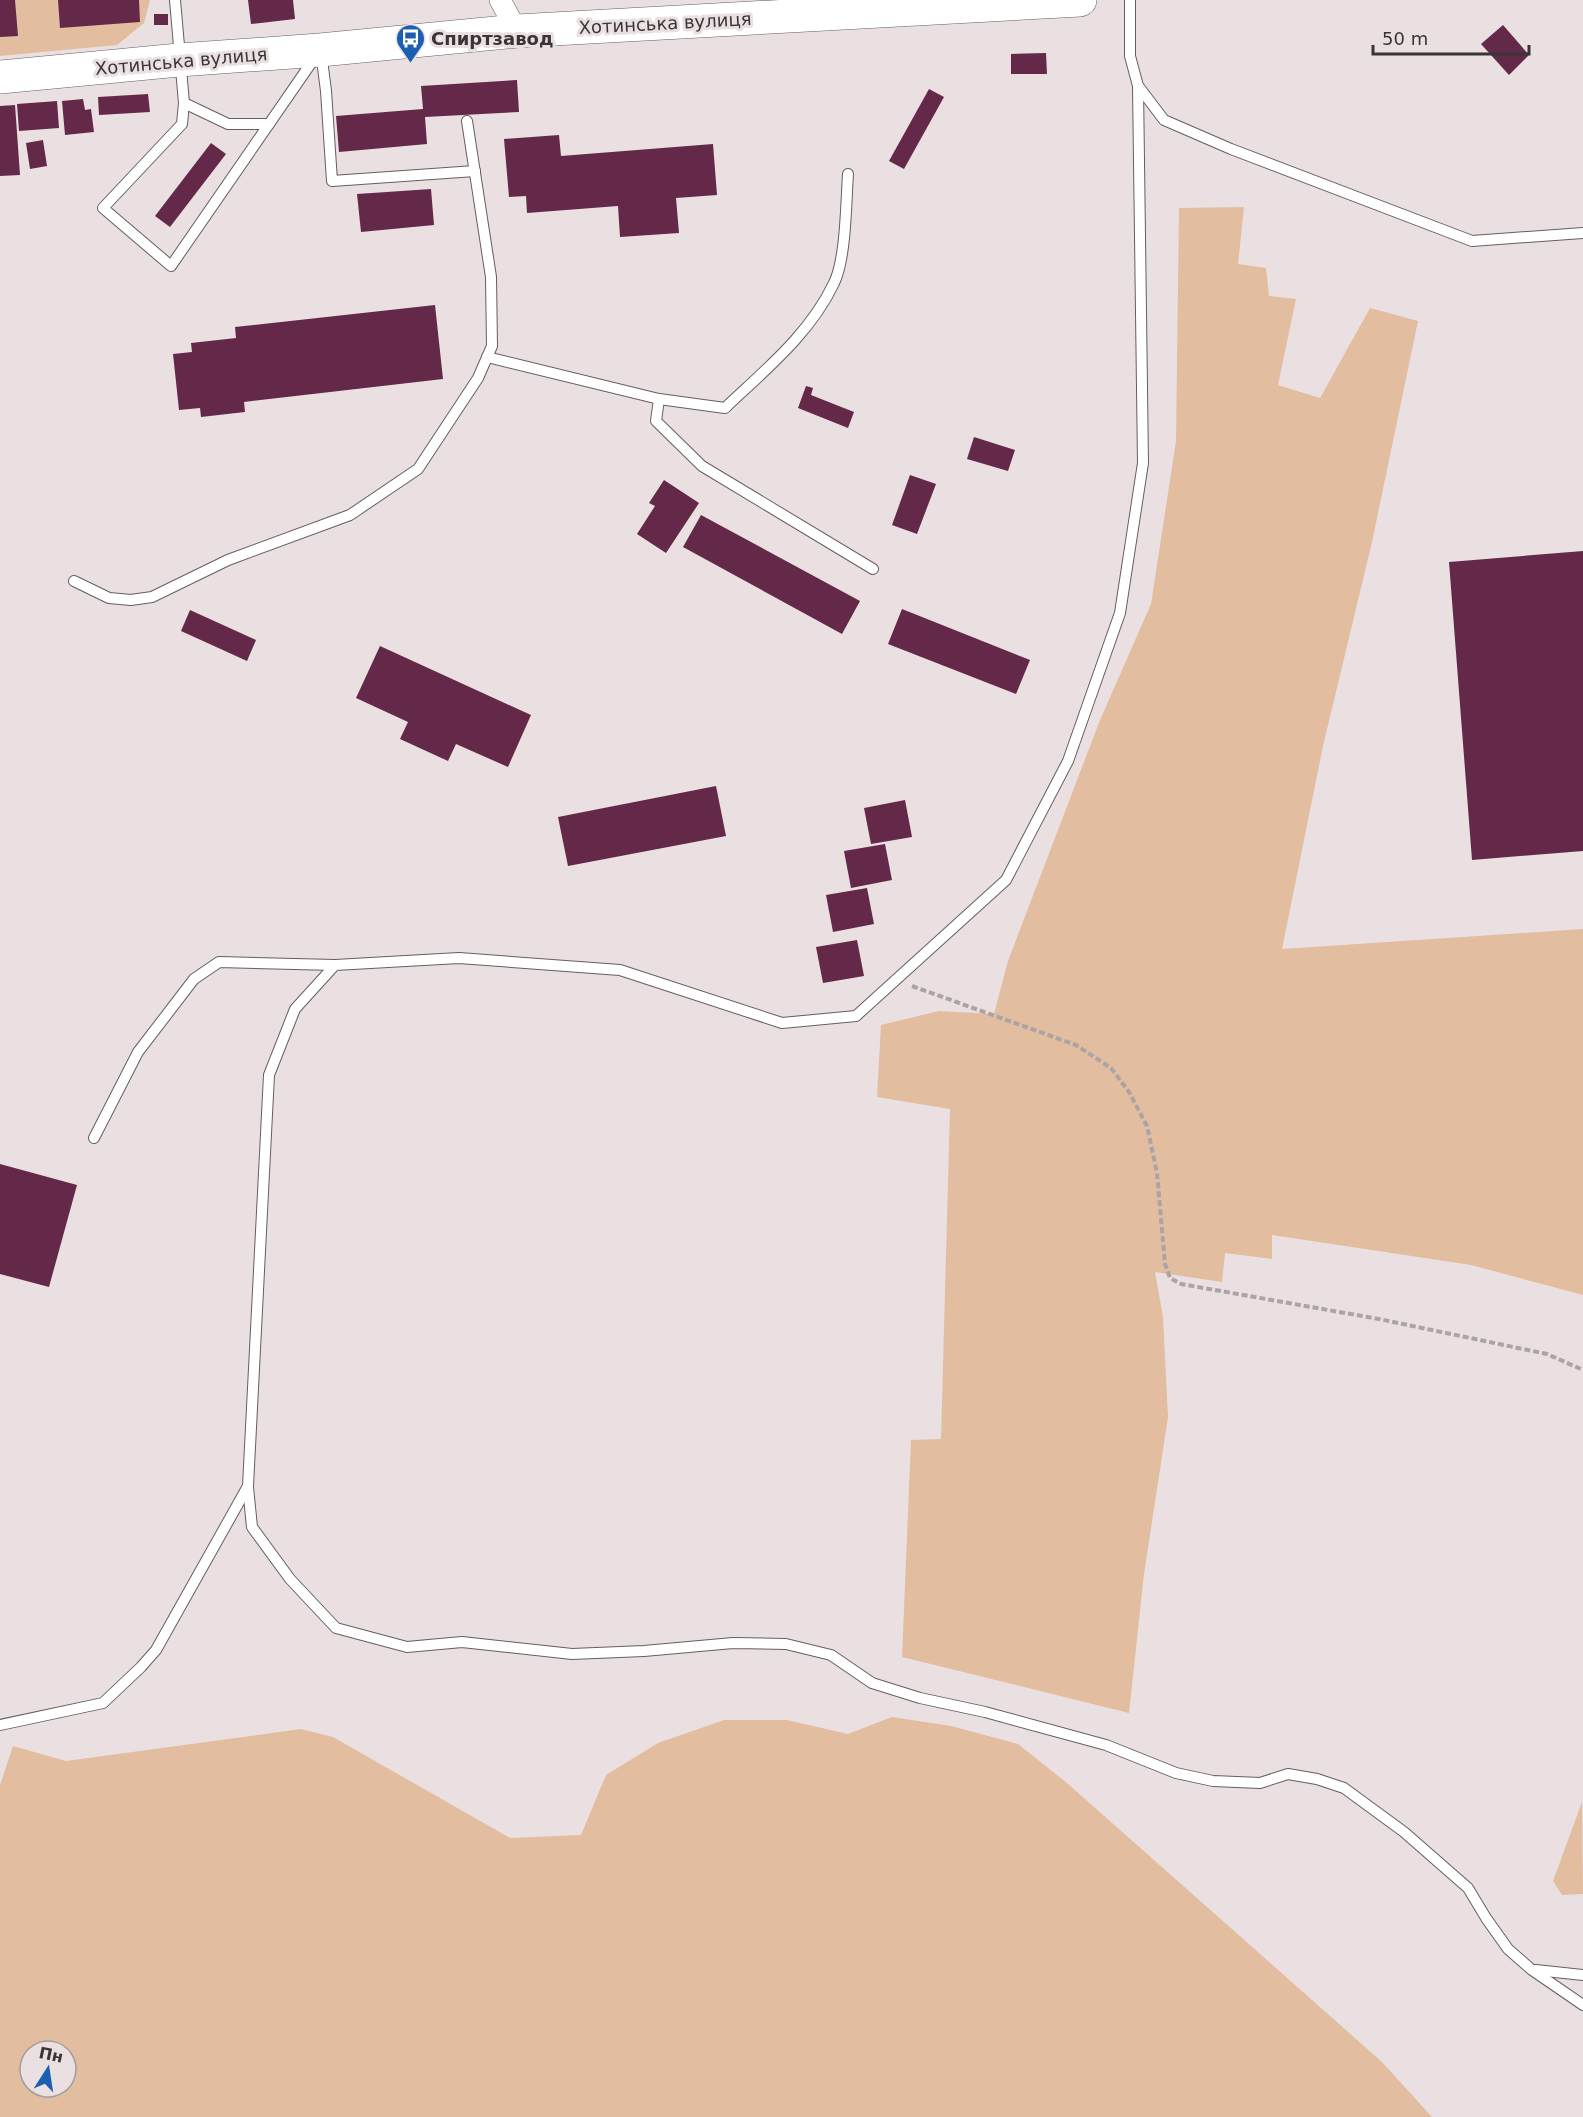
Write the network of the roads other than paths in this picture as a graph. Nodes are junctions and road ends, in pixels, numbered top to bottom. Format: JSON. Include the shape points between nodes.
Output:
{"nodes":[{"id":1,"x":175,"y":0,"type":"edge"},
{"id":2,"x":500,"y":0,"type":"edge"},
{"id":3,"x":1080,"y":0,"type":"edge"},
{"id":4,"x":1130,"y":0,"type":"edge"},
{"id":5,"x":991,"y":3,"type":"edge"},
{"id":6,"x":517,"y":31,"type":"junction"},
{"id":7,"x":320,"y":50,"type":"junction"},
{"id":8,"x":179,"y":60,"type":"junction"},
{"id":9,"x":0,"y":77,"type":"edge"},
{"id":10,"x":1138,"y":86,"type":"junction"},
{"id":11,"x":184,"y":103,"type":"junction"},
{"id":12,"x":467,"y":121,"type":"dead end"},
{"id":13,"x":269,"y":124,"type":"junction"},
{"id":14,"x":475,"y":171,"type":"junction"},
{"id":15,"x":848,"y":174,"type":"dead end"},
{"id":16,"x":1583,"y":233,"type":"edge"},
{"id":17,"x":487,"y":357,"type":"junction"},
{"id":18,"x":658,"y":399,"type":"junction"},
{"id":19,"x":873,"y":569,"type":"dead end"},
{"id":20,"x":74,"y":581,"type":"dead end"},
{"id":21,"x":335,"y":965,"type":"junction"},
{"id":22,"x":94,"y":1138,"type":"dead end"},
{"id":23,"x":248,"y":1486,"type":"junction"},
{"id":24,"x":0,"y":1725,"type":"edge"},
{"id":25,"x":1532,"y":1970,"type":"junction"},
{"id":26,"x":1583,"y":1975,"type":"edge"},
{"id":27,"x":1583,"y":2005,"type":"edge"}],
"edges":[{"from":1,"to":8,"type":"lane"},
{"from":2,"to":6,"type":"street"},
{"from":3,"to":5,"type":"highway","name":"Хотинська вулиця"},
{"from":4,"to":10,"type":"lane","via":[[1130,56]]},
{"from":5,"to":6,"type":"highway","name":"Хотинська вулиця"},
{"from":6,"to":7,"type":"highway","name":"Хотинська вулиця"},
{"from":7,"to":8,"type":"highway","name":"Хотинська вулиця"},
{"from":7,"to":13,"type":"lane"},
{"from":7,"to":14,"type":"lane","via":[[332,181]]},
{"from":8,"to":9,"type":"highway","name":"Хотинська вулиця"},
{"from":8,"to":11,"type":"lane"},
{"from":10,"to":16,"type":"lane","via":[[1164,120],[1472,241]]},
{"from":10,"to":21,"type":"lane","via":[[1143,463],[1120,613],[1068,761],[1006,880],[856,1016],[782,1023],[620,970],[459,958]]},
{"from":11,"to":13,"type":"lane","via":[[228,124]]},
{"from":11,"to":13,"type":"lane","via":[[182,124],[103,208],[171,266]]},
{"from":12,"to":14,"type":"lane"},
{"from":14,"to":17,"type":"lane","via":[[491,277],[492,346]]},
{"from":15,"to":18,"type":"lane","via":[[843,248],[835,282],[795,342],[725,408]]},
{"from":17,"to":18,"type":"lane"},
{"from":17,"to":20,"type":"lane","via":[[478,378],[418,469],[350,515],[228,560],[152,597],[109,598]]},
{"from":18,"to":19,"type":"lane","via":[[656,421],[702,466]]},
{"from":21,"to":22,"type":"lane","via":[[219,962],[194,979],[138,1052]]},
{"from":21,"to":23,"type":"lane","via":[[295,1010],[269,1075]]},
{"from":23,"to":24,"type":"lane","via":[[156,1650],[141,1667],[103,1703]]},
{"from":23,"to":25,"type":"lane","via":[[252,1527],[290,1579],[336,1628],[407,1647],[462,1642],[572,1654],[734,1643],[786,1644],[831,1655],[872,1683],[1106,1745],[1176,1773],[1213,1781],[1260,1783],[1288,1774],[1344,1788],[1404,1832],[1468,1888],[1508,1949]]},
{"from":25,"to":26,"type":"lane"},
{"from":25,"to":27,"type":"lane"}]}
